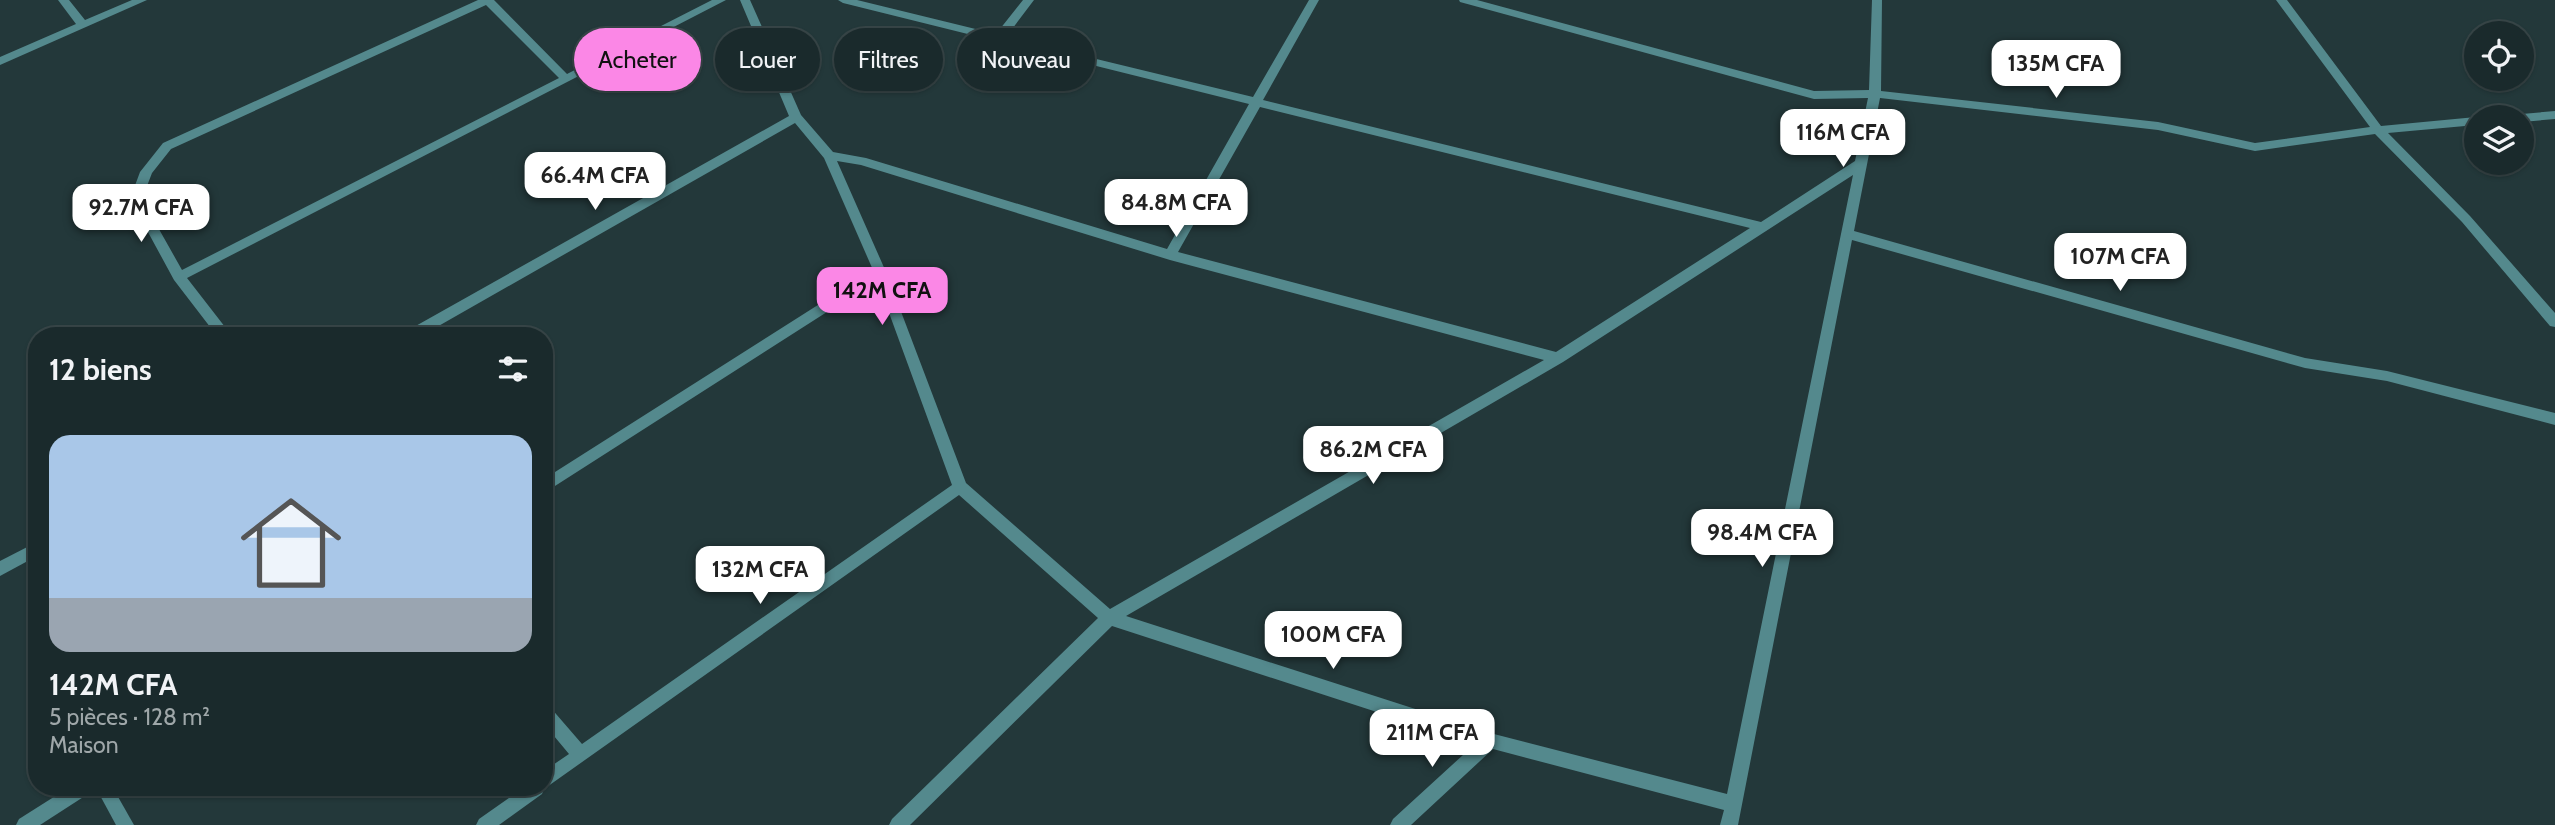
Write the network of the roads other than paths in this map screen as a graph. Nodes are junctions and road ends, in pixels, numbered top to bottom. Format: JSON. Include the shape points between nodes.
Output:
{"nodes":[{"id":1,"x":63,"y":0,"type":"edge"},
{"id":2,"x":142,"y":0,"type":"edge"},
{"id":3,"x":487,"y":0,"type":"edge"},
{"id":4,"x":721,"y":0,"type":"edge"},
{"id":5,"x":745,"y":0,"type":"edge"},
{"id":6,"x":843,"y":0,"type":"edge"},
{"id":7,"x":1029,"y":0,"type":"edge"},
{"id":8,"x":1314,"y":0,"type":"edge"},
{"id":9,"x":1464,"y":0,"type":"edge"},
{"id":10,"x":1877,"y":0,"type":"edge"},
{"id":11,"x":2281,"y":0,"type":"edge"},
{"id":12,"x":83,"y":25,"type":"junction"},
{"id":13,"x":958,"y":28,"type":"edge"},
{"id":14,"x":1007,"y":28,"type":"edge"},
{"id":15,"x":0,"y":61,"type":"edge"},
{"id":16,"x":1095,"y":61,"type":"edge"},
{"id":17,"x":566,"y":79,"type":"junction"},
{"id":18,"x":1875,"y":94,"type":"junction"},
{"id":19,"x":1257,"y":101,"type":"junction"},
{"id":20,"x":2555,"y":115,"type":"edge"},
{"id":21,"x":796,"y":117,"type":"junction"},
{"id":22,"x":2534,"y":117,"type":"edge"},
{"id":23,"x":2464,"y":122,"type":"edge"},
{"id":24,"x":2378,"y":130,"type":"junction"},
{"id":25,"x":829,"y":156,"type":"junction"},
{"id":26,"x":1862,"y":163,"type":"junction"},
{"id":27,"x":1763,"y":227,"type":"junction"},
{"id":28,"x":1847,"y":234,"type":"junction"},
{"id":29,"x":1170,"y":254,"type":"junction"},
{"id":30,"x":880,"y":272,"type":"junction"},
{"id":31,"x":179,"y":278,"type":"junction"},
{"id":32,"x":2555,"y":322,"type":"edge"},
{"id":33,"x":218,"y":327,"type":"edge"},
{"id":34,"x":426,"y":327,"type":"edge"},
{"id":35,"x":1558,"y":358,"type":"junction"},
{"id":36,"x":2555,"y":419,"type":"edge"},
{"id":37,"x":553,"y":480,"type":"edge"},
{"id":38,"x":960,"y":488,"type":"junction"},
{"id":39,"x":28,"y":553,"type":"edge"},
{"id":40,"x":0,"y":569,"type":"edge"},
{"id":41,"x":1109,"y":618,"type":"junction"},
{"id":42,"x":553,"y":722,"type":"edge"},
{"id":43,"x":1490,"y":741,"type":"junction"},
{"id":44,"x":581,"y":755,"type":"junction"},
{"id":45,"x":553,"y":775,"type":"edge"},
{"id":46,"x":70,"y":796,"type":"edge"},
{"id":47,"x":109,"y":796,"type":"edge"},
{"id":48,"x":525,"y":796,"type":"edge"},
{"id":49,"x":1733,"y":804,"type":"junction"},
{"id":50,"x":25,"y":825,"type":"edge"},
{"id":51,"x":125,"y":825,"type":"edge"},
{"id":52,"x":485,"y":825,"type":"edge"},
{"id":53,"x":898,"y":825,"type":"edge"},
{"id":54,"x":1399,"y":825,"type":"edge"},
{"id":55,"x":1729,"y":825,"type":"edge"}],
"edges":[{"from":1,"to":12,"type":"street"},
{"from":2,"to":12,"type":"street"},
{"from":3,"to":17,"type":"street"},
{"from":3,"to":31,"type":"street","via":[[167,146],[146,172],[136,198]]},
{"from":4,"to":17,"type":"street"},
{"from":5,"to":21,"type":"street"},
{"from":6,"to":13,"type":"street"},
{"from":7,"to":14,"type":"street"},
{"from":8,"to":19,"type":"street"},
{"from":9,"to":18,"type":"street","via":[[1814,95]]},
{"from":10,"to":18,"type":"street"},
{"from":11,"to":24,"type":"street"},
{"from":12,"to":15,"type":"street"},
{"from":16,"to":19,"type":"street"},
{"from":17,"to":31,"type":"street"},
{"from":18,"to":24,"type":"street","via":[[2158,126],[2255,146]]},
{"from":18,"to":26,"type":"street"},
{"from":19,"to":27,"type":"street"},
{"from":19,"to":29,"type":"street"},
{"from":20,"to":22,"type":"street"},
{"from":21,"to":25,"type":"street"},
{"from":21,"to":34,"type":"street"},
{"from":23,"to":24,"type":"street"},
{"from":24,"to":32,"type":"street","via":[[2466,219]]},
{"from":25,"to":29,"type":"street","via":[[862,161]]},
{"from":25,"to":30,"type":"street"},
{"from":26,"to":27,"type":"street"},
{"from":26,"to":28,"type":"street"},
{"from":27,"to":35,"type":"street"},
{"from":28,"to":36,"type":"street","via":[[2305,362],[2387,376]]},
{"from":28,"to":49,"type":"street"},
{"from":29,"to":35,"type":"street"},
{"from":30,"to":37,"type":"street"},
{"from":30,"to":38,"type":"street"},
{"from":31,"to":33,"type":"street"},
{"from":35,"to":41,"type":"street"},
{"from":38,"to":41,"type":"street"},
{"from":38,"to":44,"type":"street"},
{"from":39,"to":40,"type":"street"},
{"from":41,"to":43,"type":"street"},
{"from":41,"to":53,"type":"street"},
{"from":42,"to":44,"type":"street"},
{"from":43,"to":49,"type":"street"},
{"from":43,"to":54,"type":"street"},
{"from":44,"to":45,"type":"street"},
{"from":46,"to":50,"type":"street"},
{"from":47,"to":51,"type":"street"},
{"from":48,"to":52,"type":"street"},
{"from":49,"to":55,"type":"street"}]}
